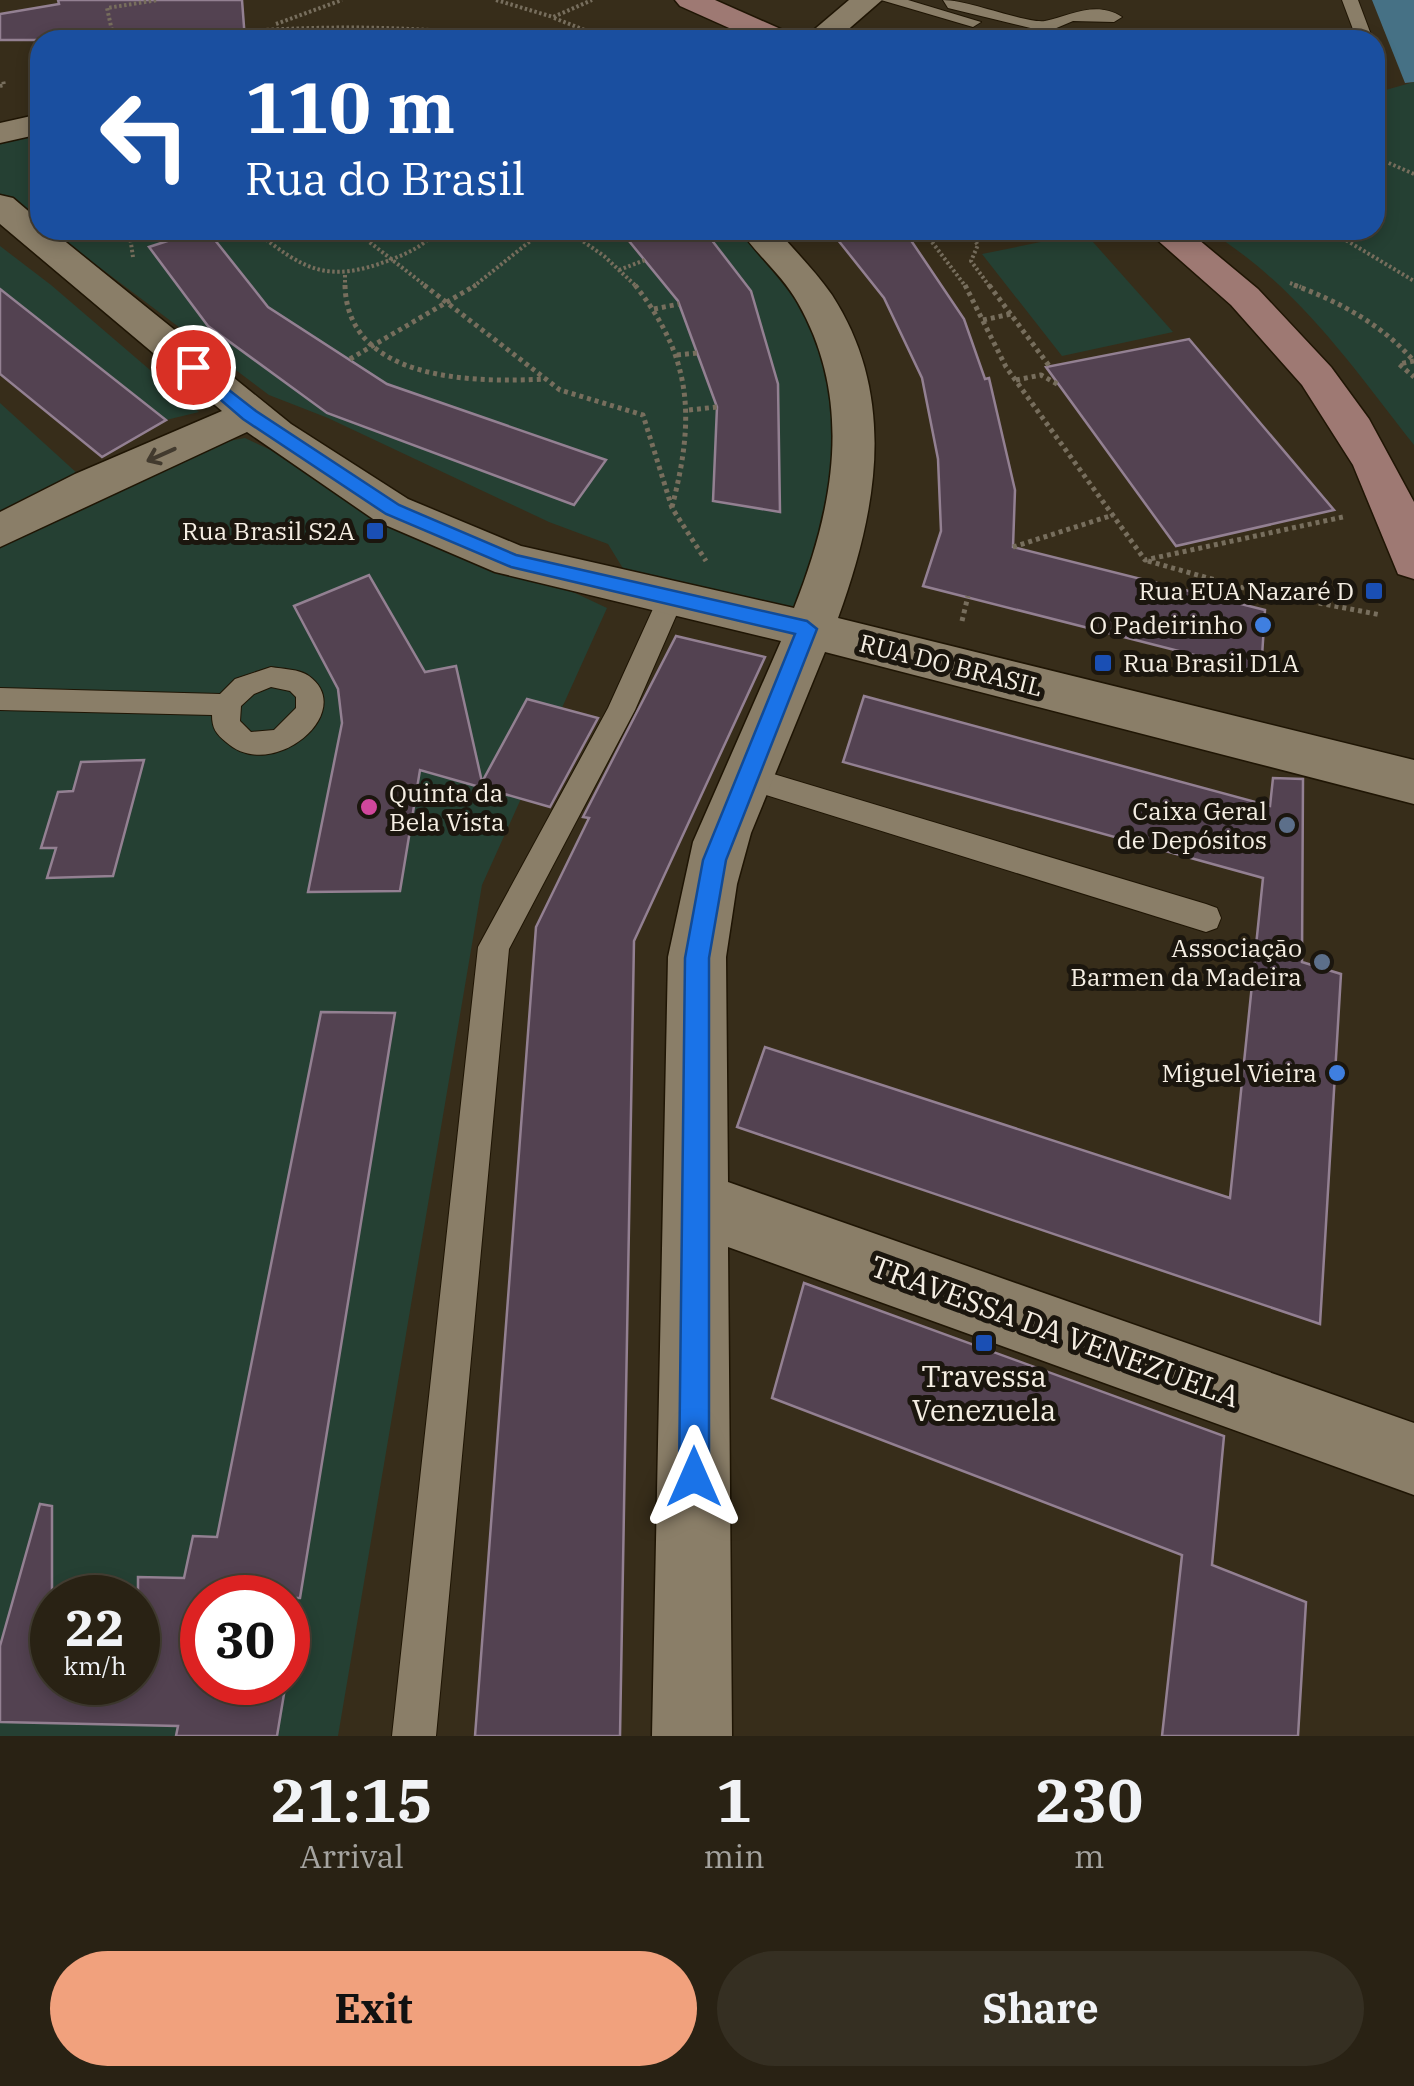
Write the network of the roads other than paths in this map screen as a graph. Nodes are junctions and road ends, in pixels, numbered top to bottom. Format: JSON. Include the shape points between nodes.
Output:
{"nodes":[{"id":1,"x":690,"y":0,"type":"edge"},
{"id":2,"x":867,"y":0,"type":"edge"},
{"id":3,"x":888,"y":0,"type":"edge"},
{"id":4,"x":951,"y":0,"type":"edge"},
{"id":5,"x":1350,"y":0,"type":"edge"},
{"id":6,"x":1114,"y":17,"type":"dead end"},
{"id":7,"x":758,"y":30,"type":"edge"},
{"id":8,"x":830,"y":30,"type":"edge"},
{"id":9,"x":1004,"y":30,"type":"edge"},
{"id":10,"x":1361,"y":30,"type":"edge"},
{"id":11,"x":30,"y":126,"type":"edge"},
{"id":12,"x":0,"y":133,"type":"edge"},
{"id":13,"x":0,"y":206,"type":"edge"},
{"id":14,"x":30,"y":231,"type":"edge"},
{"id":15,"x":41,"y":240,"type":"edge"},
{"id":16,"x":767,"y":240,"type":"edge"},
{"id":17,"x":1176,"y":240,"type":"edge"},
{"id":18,"x":250,"y":415,"type":"junction"},
{"id":19,"x":0,"y":531,"type":"edge"},
{"id":20,"x":1414,"y":562,"type":"edge"},
{"id":21,"x":670,"y":600,"type":"junction"},
{"id":22,"x":807,"y":629,"type":"junction"},
{"id":23,"x":0,"y":699,"type":"edge"},
{"id":24,"x":227,"y":705,"type":"dead end"},
{"id":25,"x":747,"y":778,"type":"junction"},
{"id":26,"x":1414,"y":782,"type":"edge"},
{"id":27,"x":1206,"y":918,"type":"dead end"},
{"id":28,"x":696,"y":1203,"type":"junction"},
{"id":29,"x":1414,"y":1459,"type":"edge"},
{"id":30,"x":414,"y":1736,"type":"edge"},
{"id":31,"x":692,"y":1736,"type":"edge"}],
"edges":[{"from":1,"to":7,"type":"street"},
{"from":2,"to":8,"type":"street"},
{"from":3,"to":9,"type":"lane"},
{"from":4,"to":6,"type":"lane","via":[[1047,27],[1063,16]]},
{"from":5,"to":10,"type":"lane"},
{"from":11,"to":12,"type":"street"},
{"from":13,"to":14,"type":"street","name":"RUA DO BRASIL"},
{"from":15,"to":18,"type":"street","name":"RUA DO BRASIL"},
{"from":16,"to":22,"type":"street","via":[[799,274],[835,334],[859,436],[845,534]]},
{"from":17,"to":20,"type":"street","via":[[1290,342],[1358,436],[1403,524]]},
{"from":18,"to":19,"type":"street","one_way":true},
{"from":18,"to":21,"type":"street","name":"RUA DO BRASIL","via":[[392,510],[511,560]]},
{"from":21,"to":22,"type":"street","name":"RUA DO BRASIL"},
{"from":21,"to":30,"type":"lane","via":[[621,710],[494,946]]},
{"from":22,"to":25,"type":"street"},
{"from":22,"to":26,"type":"street","name":"RUA DO BRASIL"},
{"from":23,"to":24,"type":"lane"},
{"from":25,"to":27,"type":"lane"},
{"from":25,"to":28,"type":"street","via":[[714,860],[697,958]]},
{"from":28,"to":29,"type":"street","name":"TRAVESSA DA VENEZUELA"},
{"from":28,"to":31,"type":"street"}]}
